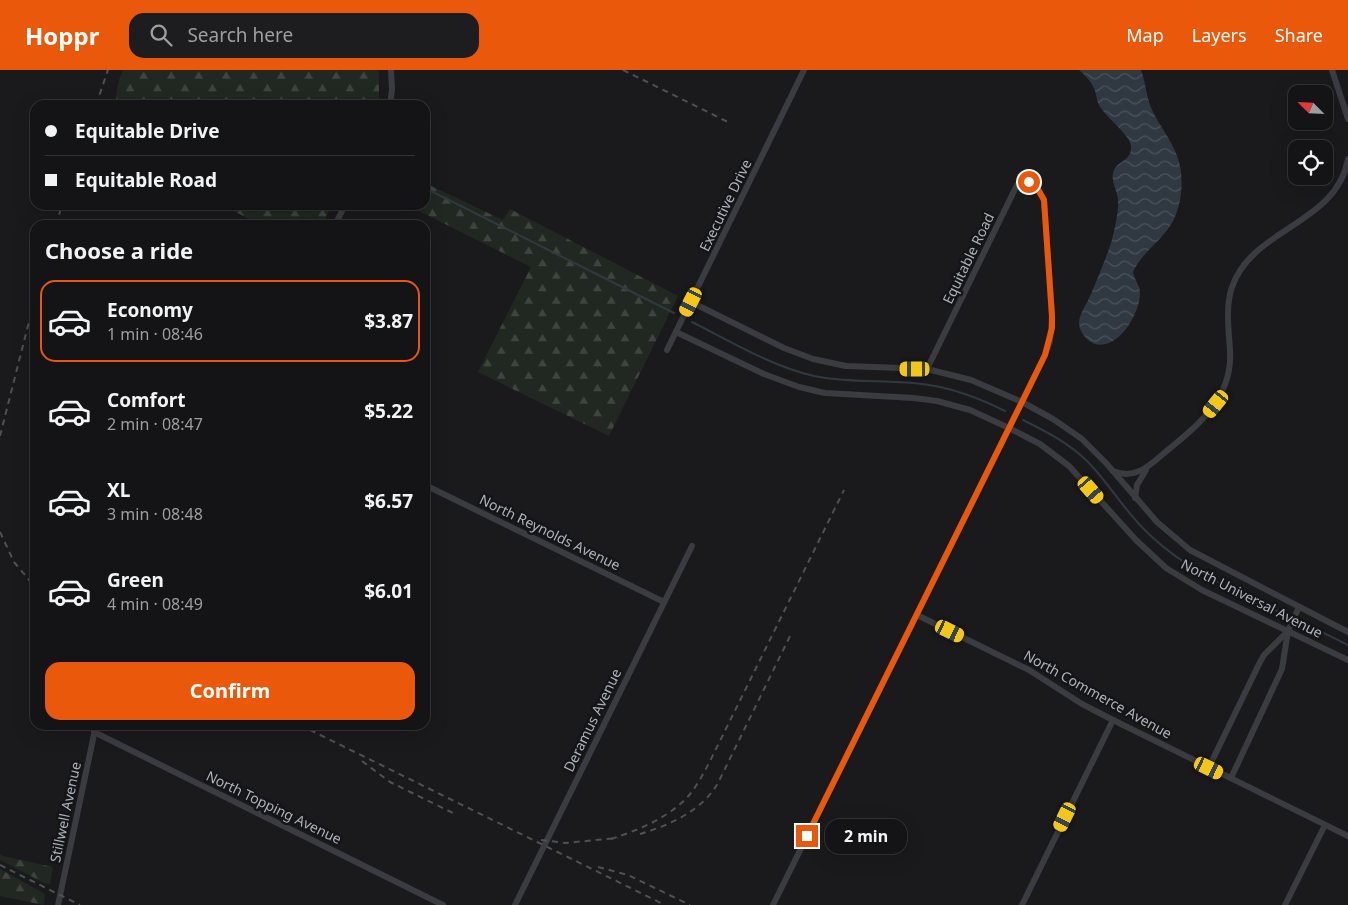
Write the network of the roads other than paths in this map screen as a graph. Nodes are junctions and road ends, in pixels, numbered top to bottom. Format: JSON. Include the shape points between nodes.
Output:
{"nodes":[{"id":1,"x":391,"y":70,"type":"edge"},
{"id":2,"x":804,"y":70,"type":"edge"},
{"id":3,"x":1332,"y":70,"type":"edge"},
{"id":4,"x":391,"y":100,"type":"edge"},
{"id":5,"x":1348,"y":118,"type":"edge"},
{"id":6,"x":1348,"y":163,"type":"edge"},
{"id":7,"x":691,"y":302,"type":"junction"},
{"id":8,"x":676,"y":332,"type":"junction"},
{"id":9,"x":667,"y":350,"type":"dead end"},
{"id":10,"x":927,"y":369,"type":"junction"},
{"id":11,"x":1022,"y":402,"type":"junction"},
{"id":12,"x":1009,"y":428,"type":"junction"},
{"id":13,"x":1150,"y":465,"type":"junction"},
{"id":14,"x":1111,"y":470,"type":"junction"},
{"id":15,"x":430,"y":487,"type":"edge"},
{"id":16,"x":1135,"y":498,"type":"junction"},
{"id":17,"x":692,"y":546,"type":"dead end"},
{"id":18,"x":664,"y":602,"type":"junction"},
{"id":19,"x":1299,"y":607,"type":"junction"},
{"id":20,"x":917,"y":615,"type":"junction"},
{"id":21,"x":1288,"y":631,"type":"junction"},
{"id":22,"x":1348,"y":632,"type":"edge"},
{"id":23,"x":1348,"y":660,"type":"edge"},
{"id":24,"x":1113,"y":720,"type":"junction"},
{"id":25,"x":95,"y":730,"type":"edge"},
{"id":26,"x":97,"y":730,"type":"edge"},
{"id":27,"x":1209,"y":768,"type":"junction"},
{"id":28,"x":1231,"y":778,"type":"junction"},
{"id":29,"x":1325,"y":825,"type":"junction"},
{"id":30,"x":1348,"y":836,"type":"edge"},
{"id":31,"x":58,"y":905,"type":"edge"},
{"id":32,"x":443,"y":905,"type":"edge"},
{"id":33,"x":515,"y":905,"type":"edge"},
{"id":34,"x":773,"y":905,"type":"edge"},
{"id":35,"x":1022,"y":905,"type":"edge"},
{"id":36,"x":1285,"y":905,"type":"edge"}],
"edges":[{"from":1,"to":4,"type":"street"},
{"from":2,"to":7,"type":"street","name":"Executive Drive"},
{"from":3,"to":5,"type":"street"},
{"from":6,"to":13,"type":"street","via":[[1334,193],[1320,207],[1258,250],[1245,263],[1229,296],[1231,361],[1220,397],[1193,429]]},
{"from":7,"to":8,"type":"street","name":"Executive Drive"},
{"from":7,"to":10,"type":"street","name":"North Universal Avenue","via":[[813,359],[846,366]]},
{"from":8,"to":9,"type":"street","name":"Executive Drive"},
{"from":8,"to":12,"type":"street","name":"North Universal Avenue","via":[[799,387],[825,393],[937,401],[970,410]]},
{"from":10,"to":11,"type":"street","name":"North Universal Avenue","via":[[971,380]]},
{"from":10,"to":11,"type":"street","name":"Equitable Road","via":[[1018,185],[1035,184],[1044,200],[1052,328],[1045,355]]},
{"from":11,"to":12,"type":"street"},
{"from":11,"to":14,"type":"street","name":"North Universal Avenue","via":[[1076,434]]},
{"from":12,"to":20,"type":"street"},
{"from":12,"to":21,"type":"street","name":"North Universal Avenue","via":[[1040,444],[1069,466],[1166,568],[1202,590]]},
{"from":13,"to":14,"type":"street","via":[[1129,475]]},
{"from":13,"to":16,"type":"street","via":[[1139,480]]},
{"from":14,"to":16,"type":"street","name":"North Universal Avenue"},
{"from":15,"to":18,"type":"street","name":"North Reynolds Avenue"},
{"from":16,"to":19,"type":"street","name":"North Universal Avenue","via":[[1168,533],[1190,550]]},
{"from":17,"to":18,"type":"street","name":"Deramus Avenue"},
{"from":18,"to":33,"type":"street","name":"Deramus Avenue"},
{"from":19,"to":21,"type":"street"},
{"from":19,"to":22,"type":"street","name":"North Universal Avenue"},
{"from":20,"to":24,"type":"street","name":"North Commerce Avenue","via":[[1029,670]]},
{"from":20,"to":34,"type":"street"},
{"from":21,"to":23,"type":"street","name":"North Universal Avenue"},
{"from":21,"to":27,"type":"street","via":[[1264,655]]},
{"from":21,"to":28,"type":"street","via":[[1282,669]]},
{"from":24,"to":27,"type":"street","name":"North Commerce Avenue"},
{"from":24,"to":35,"type":"street"},
{"from":25,"to":31,"type":"street","name":"Stillwell Avenue"},
{"from":26,"to":32,"type":"street","name":"North Topping Avenue"},
{"from":27,"to":28,"type":"street","name":"North Commerce Avenue"},
{"from":28,"to":29,"type":"street","name":"North Commerce Avenue"},
{"from":29,"to":30,"type":"street","name":"North Commerce Avenue"},
{"from":29,"to":36,"type":"street"}]}
